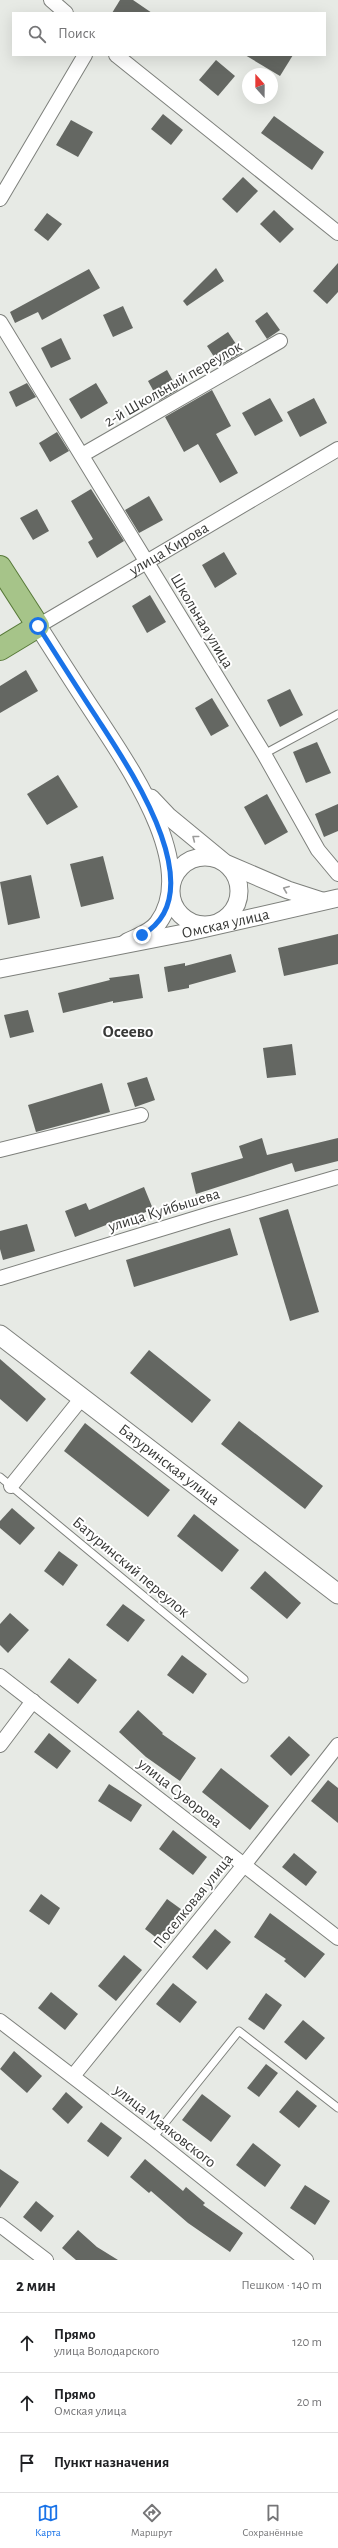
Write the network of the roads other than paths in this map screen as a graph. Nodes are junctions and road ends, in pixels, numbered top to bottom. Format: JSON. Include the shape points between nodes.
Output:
{"nodes":[{"id":1,"x":50,"y":0,"type":"edge"},
{"id":2,"x":65,"y":12,"type":"edge"},
{"id":3,"x":84,"y":56,"type":"edge"},
{"id":4,"x":117,"y":56,"type":"edge"},
{"id":5,"x":0,"y":199,"type":"edge"},
{"id":6,"x":338,"y":233,"type":"edge"},
{"id":7,"x":0,"y":322,"type":"edge"},
{"id":8,"x":280,"y":341,"type":"dead end"},
{"id":9,"x":338,"y":449,"type":"edge"},
{"id":10,"x":82,"y":455,"type":"junction"},
{"id":11,"x":146,"y":562,"type":"junction"},
{"id":12,"x":0,"y":567,"type":"edge"},
{"id":13,"x":38,"y":626,"type":"junction"},
{"id":14,"x":0,"y":649,"type":"edge"},
{"id":15,"x":338,"y":714,"type":"edge"},
{"id":16,"x":264,"y":754,"type":"junction"},
{"id":17,"x":139,"y":784,"type":"junction"},
{"id":18,"x":225,"y":863,"type":"junction"},
{"id":19,"x":338,"y":874,"type":"edge"},
{"id":20,"x":171,"y":890,"type":"junction"},
{"id":21,"x":330,"y":899,"type":"edge"},
{"id":22,"x":214,"y":925,"type":"junction"},
{"id":23,"x":127,"y":942,"type":"junction"},
{"id":24,"x":0,"y":969,"type":"edge"},
{"id":25,"x":141,"y":1115,"type":"dead end"},
{"id":26,"x":0,"y":1150,"type":"edge"},
{"id":27,"x":338,"y":1178,"type":"edge"},
{"id":28,"x":0,"y":1278,"type":"edge"},
{"id":29,"x":0,"y":1335,"type":"edge"},
{"id":30,"x":82,"y":1400,"type":"junction"},
{"id":31,"x":0,"y":1477,"type":"edge"},
{"id":32,"x":11,"y":1486,"type":"junction"},
{"id":33,"x":338,"y":1594,"type":"edge"},
{"id":34,"x":0,"y":1676,"type":"edge"},
{"id":35,"x":244,"y":1679,"type":"dead end"},
{"id":36,"x":33,"y":1701,"type":"junction"},
{"id":37,"x":0,"y":1745,"type":"edge"},
{"id":38,"x":336,"y":1751,"type":"edge"},
{"id":39,"x":244,"y":1865,"type":"junction"},
{"id":40,"x":338,"y":1938,"type":"edge"},
{"id":41,"x":3,"y":2029,"type":"edge"},
{"id":42,"x":73,"y":2076,"type":"junction"},
{"id":43,"x":338,"y":2108,"type":"edge"},
{"id":44,"x":153,"y":2138,"type":"junction"},
{"id":45,"x":0,"y":2225,"type":"edge"},
{"id":46,"x":46,"y":2260,"type":"edge"},
{"id":47,"x":306,"y":2260,"type":"edge"}],
"edges":[{"from":1,"to":2,"type":"street"},
{"from":3,"to":5,"type":"street"},
{"from":4,"to":6,"type":"street"},
{"from":7,"to":10,"type":"street","name":"Школьная улица"},
{"from":8,"to":10,"type":"street","name":"2-й Школьный переулок"},
{"from":9,"to":11,"type":"street","name":"улица Кирова"},
{"from":10,"to":11,"type":"street","name":"Школьная улица"},
{"from":11,"to":13,"type":"street","name":"улица Кирова"},
{"from":11,"to":16,"type":"street","name":"Школьная улица"},
{"from":12,"to":13,"type":"main road"},
{"from":13,"to":14,"type":"main road","name":"улица Кирова"},
{"from":13,"to":17,"type":"street"},
{"from":15,"to":16,"type":"lane"},
{"from":16,"to":19,"type":"street","name":"Школьная улица","via":[[318,850]]},
{"from":18,"to":17,"type":"street","one_way":true,"via":[[168,816]]},
{"from":17,"to":20,"type":"street","via":[[163,840]]},
{"from":18,"to":20,"type":"street","via":[[208,857],[190,860],[176,872]]},
{"from":21,"to":18,"type":"street","name":"Омская улица","one_way":true,"via":[[288,890]]},
{"from":18,"to":22,"type":"street","via":[[236,877],[239,895],[232,912]]},
{"from":20,"to":22,"type":"street","via":[[174,904],[182,916],[199,924]]},
{"from":20,"to":23,"type":"street","name":"Омская улица","via":[[157,924]]},
{"from":21,"to":22,"type":"street","name":"Омская улица"},
{"from":22,"to":23,"type":"street","name":"Омская улица"},
{"from":23,"to":24,"type":"street","name":"Омская улица"},
{"from":25,"to":26,"type":"street"},
{"from":27,"to":28,"type":"street","name":"улица Куйбышева"},
{"from":29,"to":30,"type":"main road","name":"Батуринская улица"},
{"from":30,"to":32,"type":"street"},
{"from":30,"to":33,"type":"main road","name":"Батуринская улица"},
{"from":31,"to":32,"type":"lane","name":"Батуринский переулок"},
{"from":32,"to":35,"type":"lane","name":"Батуринский переулок"},
{"from":34,"to":36,"type":"street","name":"улица Суворова"},
{"from":36,"to":37,"type":"street"},
{"from":36,"to":39,"type":"street","name":"улица Суворова"},
{"from":38,"to":39,"type":"street","name":"Поселковая улица"},
{"from":39,"to":40,"type":"street","name":"улица Суворова"},
{"from":39,"to":42,"type":"street","name":"Поселковая улица"},
{"from":41,"to":42,"type":"street","name":"улица Маяковского"},
{"from":42,"to":44,"type":"street","name":"улица Маяковского"},
{"from":43,"to":44,"type":"lane","via":[[239,2031]]},
{"from":44,"to":47,"type":"street","name":"улица Маяковского"},
{"from":45,"to":46,"type":"street"}]}
